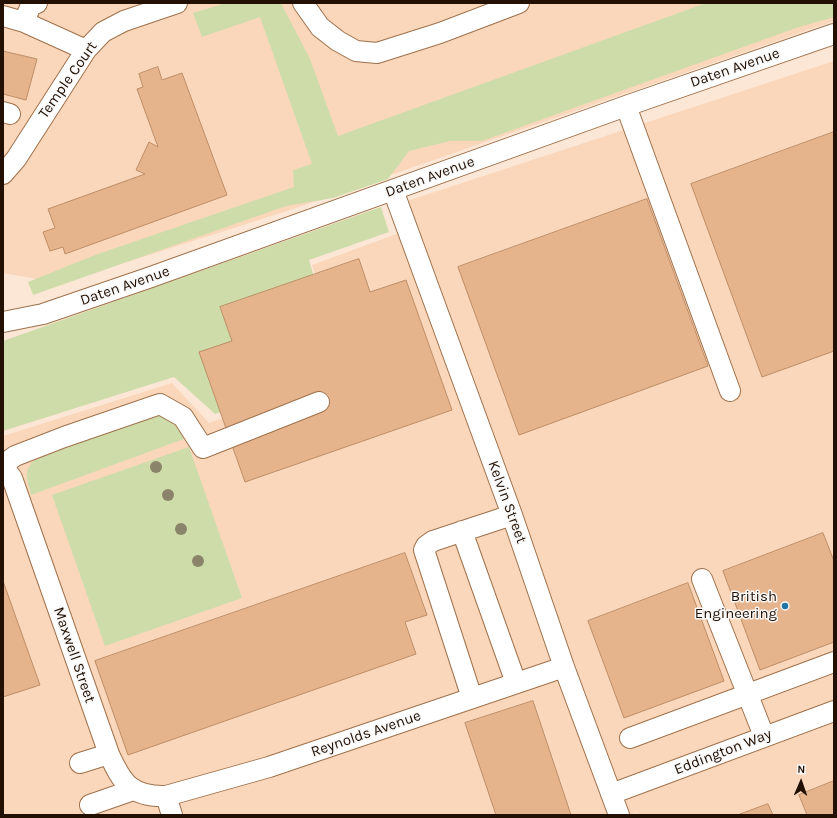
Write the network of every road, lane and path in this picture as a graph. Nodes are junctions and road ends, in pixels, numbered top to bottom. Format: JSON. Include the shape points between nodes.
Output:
{"nodes":[{"id":1,"x":37,"y":3,"type":"edge"},
{"id":2,"x":176,"y":3,"type":"edge"},
{"id":3,"x":303,"y":3,"type":"edge"},
{"id":4,"x":520,"y":3,"type":"edge"},
{"id":5,"x":3,"y":16,"type":"edge"},
{"id":6,"x":24,"y":22,"type":"junction"},
{"id":7,"x":834,"y":34,"type":"edge"},
{"id":8,"x":86,"y":50,"type":"junction"},
{"id":9,"x":626,"y":106,"type":"junction"},
{"id":10,"x":3,"y":174,"type":"edge"},
{"id":11,"x":393,"y":190,"type":"junction"},
{"id":12,"x":3,"y":314,"type":"edge"},
{"id":13,"x":25,"y":318,"type":"junction"},
{"id":14,"x":3,"y":322,"type":"edge"},
{"id":15,"x":730,"y":392,"type":"dead end"},
{"id":16,"x":320,"y":402,"type":"dead end"},
{"id":17,"x":3,"y":465,"type":"edge"},
{"id":18,"x":512,"y":515,"type":"junction"},
{"id":19,"x":462,"y":531,"type":"junction"},
{"id":20,"x":702,"y":578,"type":"dead end"},
{"id":21,"x":834,"y":662,"type":"edge"},
{"id":22,"x":564,"y":667,"type":"junction"},
{"id":23,"x":516,"y":683,"type":"junction"},
{"id":24,"x":748,"y":694,"type":"junction"},
{"id":25,"x":472,"y":698,"type":"junction"},
{"id":26,"x":834,"y":710,"type":"edge"},
{"id":27,"x":764,"y":736,"type":"junction"},
{"id":28,"x":630,"y":738,"type":"dead end"},
{"id":29,"x":109,"y":754,"type":"junction"},
{"id":30,"x":80,"y":763,"type":"dead end"},
{"id":31,"x":133,"y":790,"type":"junction"},
{"id":32,"x":611,"y":794,"type":"junction"},
{"id":33,"x":166,"y":796,"type":"junction"},
{"id":34,"x":90,"y":805,"type":"dead end"},
{"id":35,"x":172,"y":815,"type":"edge"},
{"id":36,"x":619,"y":815,"type":"edge"}],
"edges":[{"from":1,"to":6,"type":"street","via":[[31,5]]},
{"from":2,"to":8,"type":"street","name":"Temple Court","via":[[124,21],[103,32]]},
{"from":3,"to":4,"type":"street","via":[[320,27],[338,41],[356,50],[377,53]]},
{"from":5,"to":6,"type":"street"},
{"from":6,"to":8,"type":"street"},
{"from":7,"to":9,"type":"street","name":"Daten Avenue"},
{"from":8,"to":10,"type":"street","name":"Temple Court","via":[[16,159]]},
{"from":9,"to":11,"type":"street","name":"Daten Avenue"},
{"from":9,"to":15,"type":"street"},
{"from":11,"to":13,"type":"street","name":"Daten Avenue","via":[[143,280]]},
{"from":11,"to":18,"type":"street","name":"Kelvin Street"},
{"from":12,"to":13,"type":"street","name":"Daten Avenue"},
{"from":13,"to":14,"type":"street","name":"Daten Avenue"},
{"from":16,"to":17,"type":"street","via":[[203,448],[183,417],[160,404],[15,456]]},
{"from":17,"to":29,"type":"street","name":"Maxwell Street","via":[[12,478]]},
{"from":18,"to":19,"type":"street"},
{"from":18,"to":22,"type":"street","name":"Kelvin Street"},
{"from":19,"to":23,"type":"street"},
{"from":19,"to":25,"type":"street","via":[[434,541],[424,550]]},
{"from":20,"to":24,"type":"street"},
{"from":21,"to":24,"type":"street"},
{"from":22,"to":23,"type":"street","name":"Reynolds Avenue"},
{"from":22,"to":32,"type":"street","name":"Kelvin Street"},
{"from":23,"to":25,"type":"street","name":"Reynolds Avenue"},
{"from":24,"to":27,"type":"street"},
{"from":24,"to":28,"type":"street"},
{"from":25,"to":33,"type":"street","name":"Reynolds Avenue","via":[[268,767]]},
{"from":26,"to":27,"type":"street","name":"Eddington Way"},
{"from":27,"to":32,"type":"street","name":"Eddington Way"},
{"from":29,"to":30,"type":"street"},
{"from":29,"to":31,"type":"street","name":"Maxwell Street","via":[[117,773]]},
{"from":31,"to":33,"type":"street","name":"Maxwell Street","via":[[142,794]]},
{"from":31,"to":34,"type":"street"},
{"from":32,"to":36,"type":"street","name":"Kelvin Street"},
{"from":33,"to":35,"type":"street"}]}
